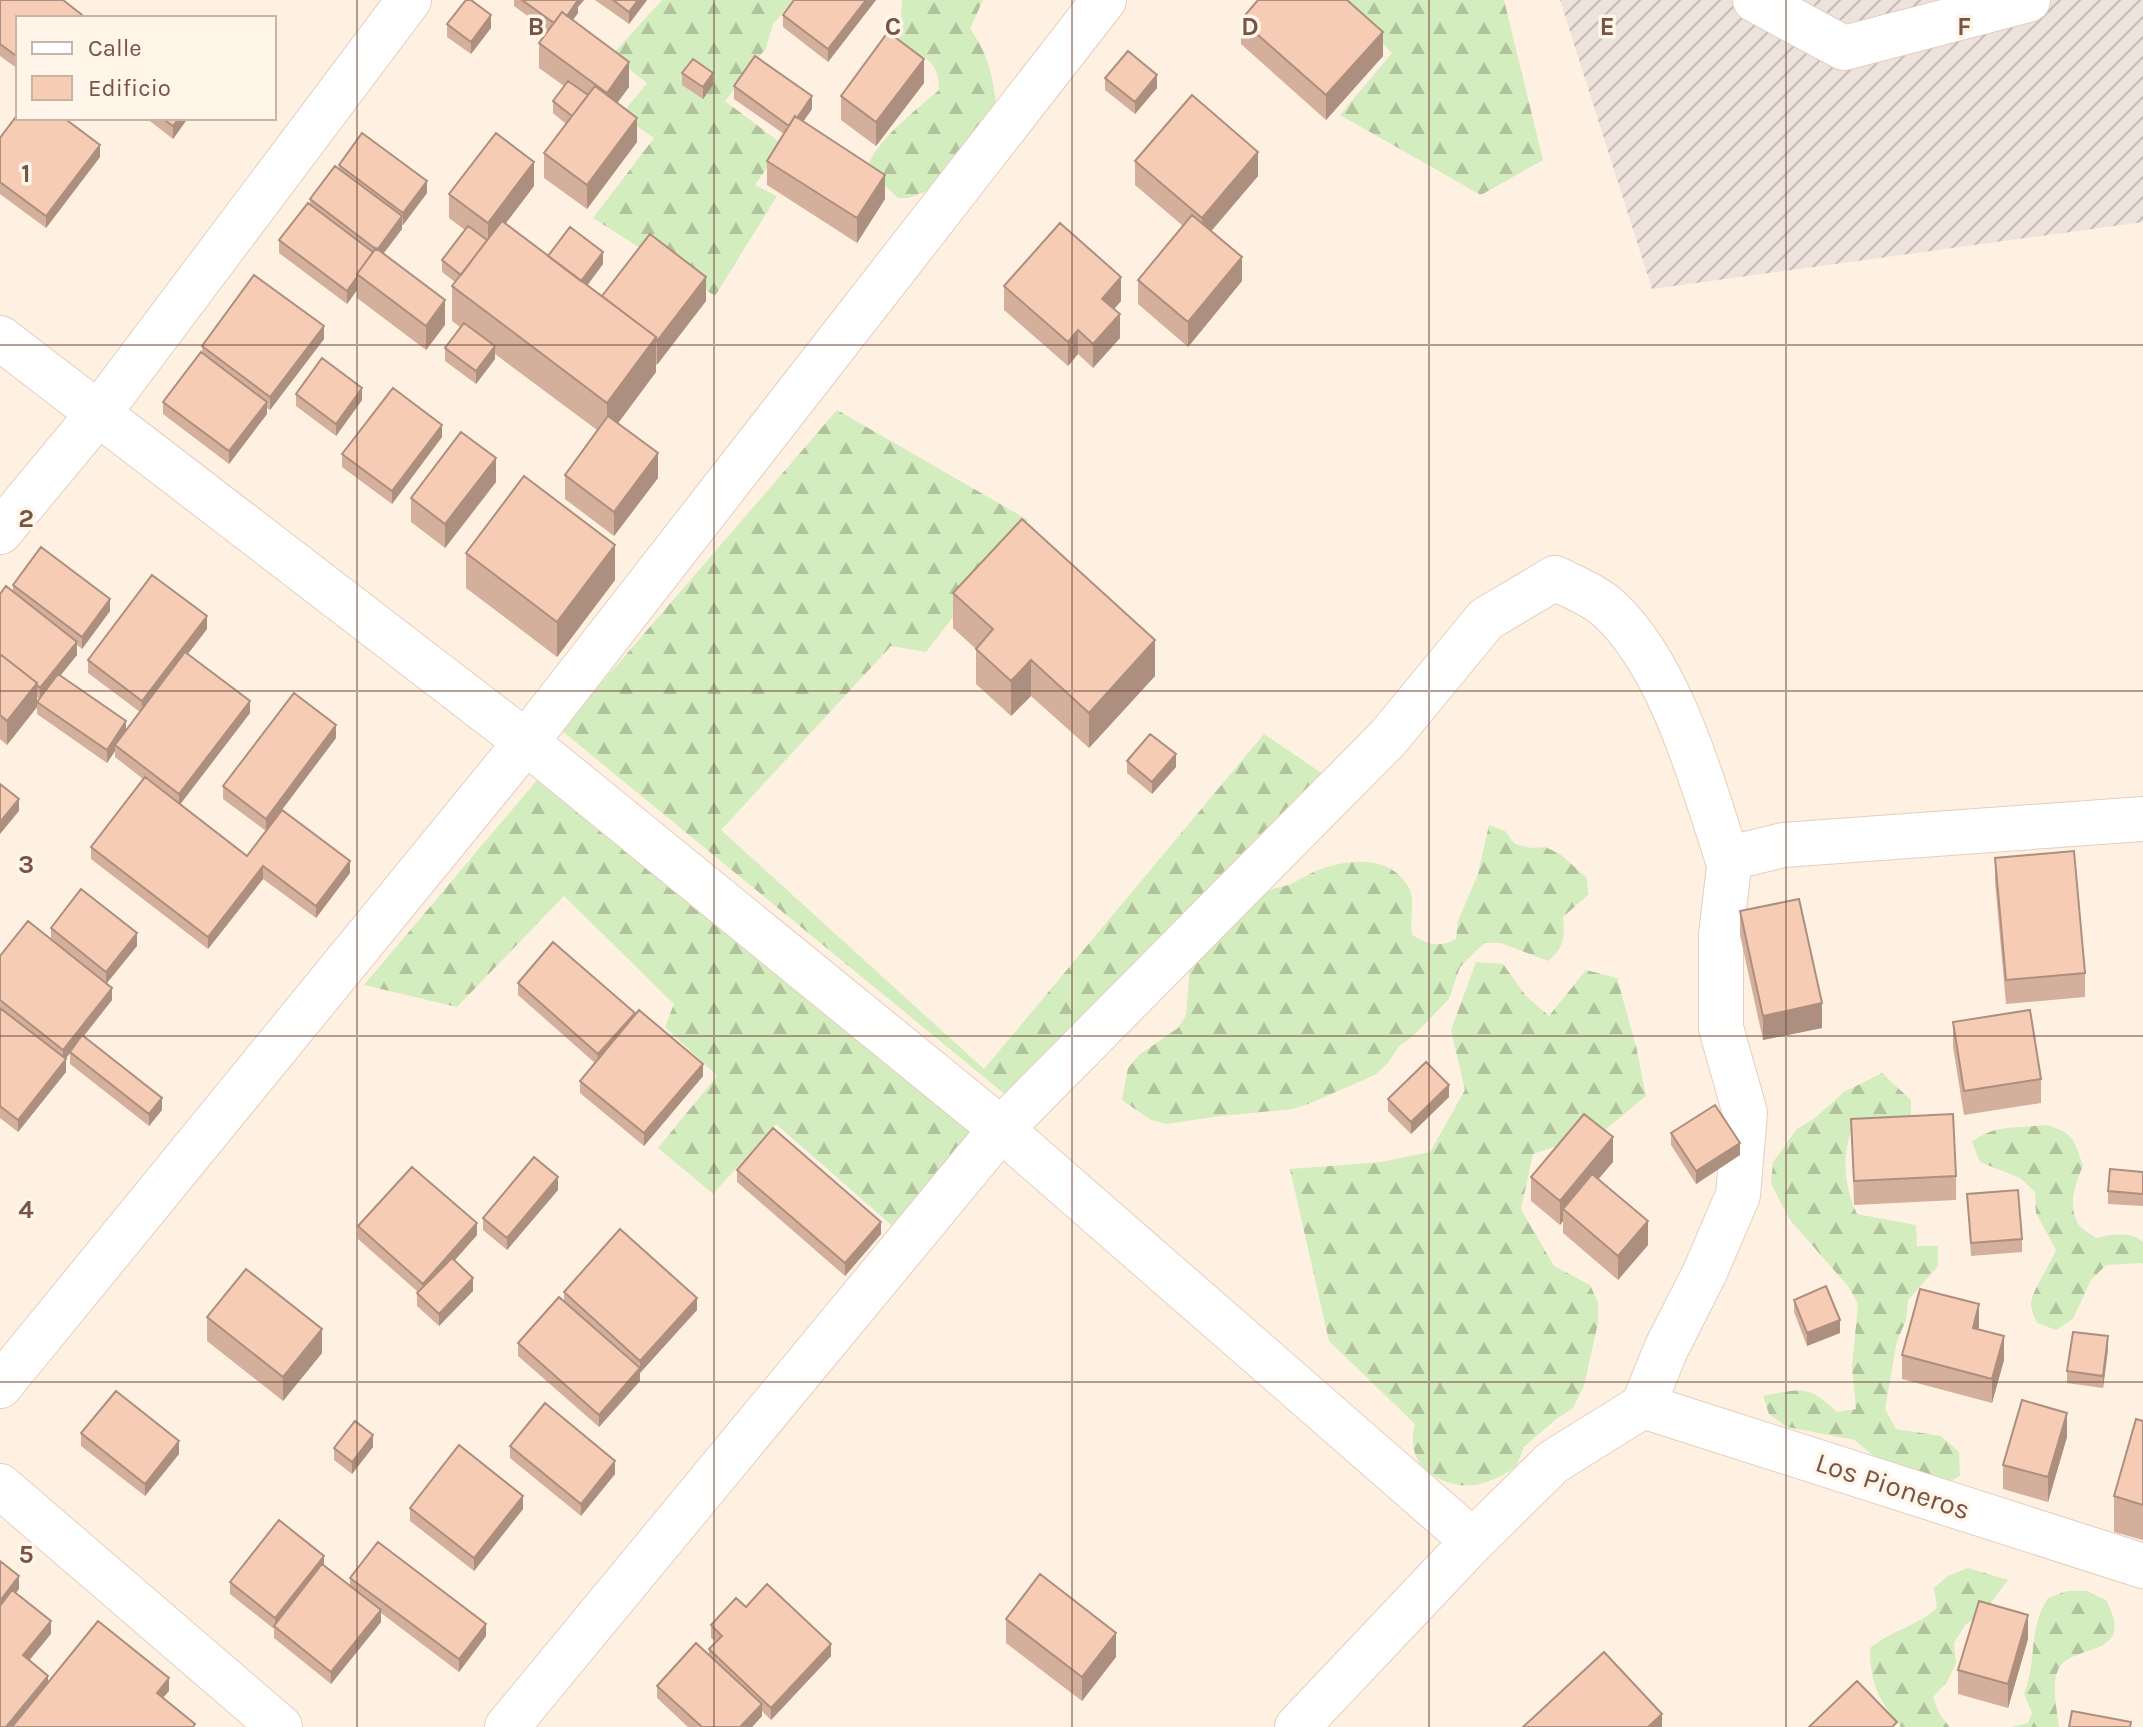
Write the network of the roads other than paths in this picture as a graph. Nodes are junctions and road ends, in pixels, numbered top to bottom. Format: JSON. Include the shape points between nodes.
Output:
{"nodes":[{"id":1,"x":409,"y":0,"type":"edge"},
{"id":2,"x":1755,"y":0,"type":"edge"},
{"id":3,"x":2028,"y":0,"type":"edge"},
{"id":4,"x":1094,"y":4,"type":"edge"},
{"id":5,"x":0,"y":338,"type":"edge"},
{"id":6,"x":98,"y":414,"type":"junction"},
{"id":7,"x":0,"y":532,"type":"edge"},
{"id":8,"x":526,"y":742,"type":"junction"},
{"id":9,"x":2143,"y":819,"type":"edge"},
{"id":10,"x":1730,"y":867,"type":"junction"},
{"id":11,"x":1001,"y":1129,"type":"junction"},
{"id":12,"x":0,"y":1386,"type":"edge"},
{"id":13,"x":1643,"y":1406,"type":"junction"},
{"id":14,"x":0,"y":1486,"type":"edge"},
{"id":15,"x":1473,"y":1541,"type":"junction"},
{"id":16,"x":2143,"y":1566,"type":"edge"},
{"id":17,"x":280,"y":1727,"type":"edge"},
{"id":18,"x":507,"y":1727,"type":"edge"},
{"id":19,"x":1297,"y":1727,"type":"edge"}],
"edges":[{"from":1,"to":6,"type":"street"},
{"from":2,"to":3,"type":"street","via":[[1844,48]]},
{"from":4,"to":8,"type":"street"},
{"from":5,"to":6,"type":"street"},
{"from":6,"to":7,"type":"street"},
{"from":6,"to":8,"type":"street"},
{"from":8,"to":11,"type":"street"},
{"from":8,"to":12,"type":"street"},
{"from":9,"to":10,"type":"street","via":[[1783,845],[1730,858]]},
{"from":10,"to":11,"type":"street","via":[[1688,738],[1641,644],[1607,606],[1555,578],[1486,619],[1388,738]]},
{"from":10,"to":13,"type":"street","via":[[1721,935],[1721,1028],[1745,1113],[1738,1195]]},
{"from":11,"to":15,"type":"street"},
{"from":11,"to":18,"type":"street"},
{"from":13,"to":15,"type":"street","via":[[1553,1462]]},
{"from":13,"to":16,"type":"street","name":"Los Pioneros"},
{"from":14,"to":17,"type":"street"},
{"from":15,"to":19,"type":"street"}]}
